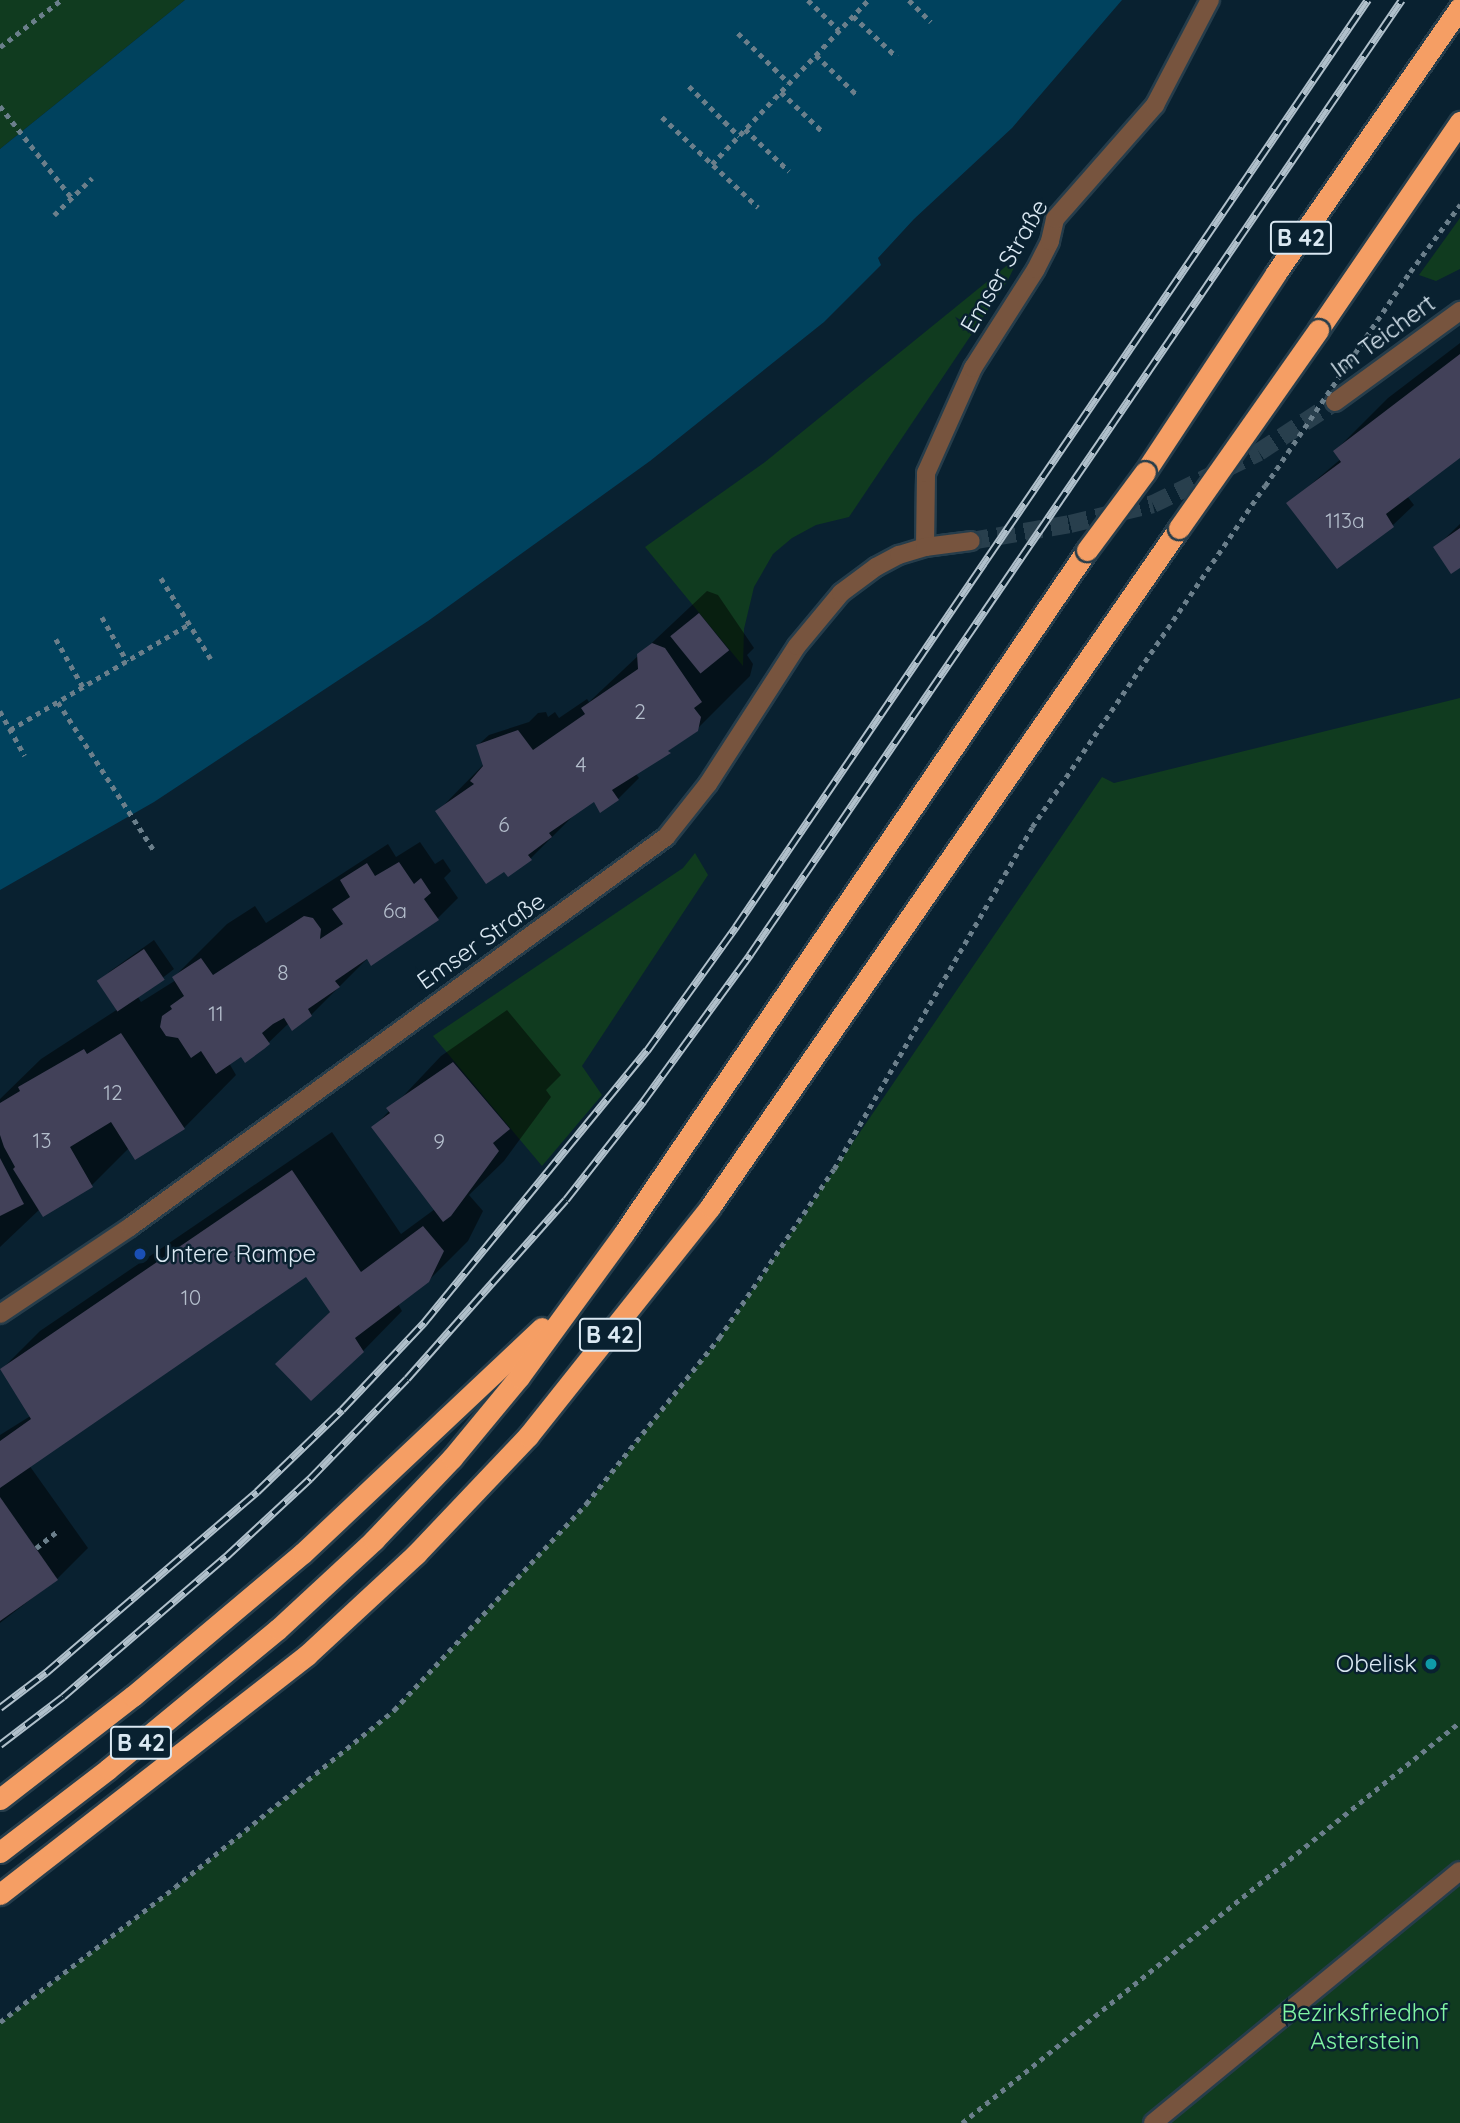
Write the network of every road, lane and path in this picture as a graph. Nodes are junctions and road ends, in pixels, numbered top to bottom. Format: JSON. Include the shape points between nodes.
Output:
{"nodes":[{"id":1,"x":61,"y":0,"type":"edge"},
{"id":2,"x":808,"y":0,"type":"edge"},
{"id":3,"x":868,"y":0,"type":"edge"},
{"id":4,"x":909,"y":0,"type":"edge"},
{"id":5,"x":1210,"y":0,"type":"edge"},
{"id":6,"x":1460,"y":7,"type":"edge"},
{"id":7,"x":853,"y":16,"type":"junction"},
{"id":8,"x":931,"y":22,"type":"dead end"},
{"id":9,"x":839,"y":30,"type":"junction"},
{"id":10,"x":738,"y":33,"type":"dead end"},
{"id":11,"x":0,"y":47,"type":"edge"},
{"id":12,"x":816,"y":55,"type":"junction"},
{"id":13,"x":897,"y":57,"type":"dead end"},
{"id":14,"x":789,"y":83,"type":"junction"},
{"id":15,"x":689,"y":86,"type":"dead end"},
{"id":16,"x":780,"y":92,"type":"junction"},
{"id":17,"x":859,"y":97,"type":"dead end"},
{"id":18,"x":0,"y":106,"type":"edge"},
{"id":19,"x":662,"y":117,"type":"dead end"},
{"id":20,"x":1460,"y":122,"type":"edge"},
{"id":21,"x":746,"y":129,"type":"junction"},
{"id":22,"x":824,"y":133,"type":"dead end"},
{"id":23,"x":739,"y":136,"type":"junction"},
{"id":24,"x":712,"y":164,"type":"junction"},
{"id":25,"x":789,"y":171,"type":"dead end"},
{"id":26,"x":92,"y":178,"type":"dead end"},
{"id":27,"x":72,"y":198,"type":"junction"},
{"id":28,"x":1460,"y":205,"type":"edge"},
{"id":29,"x":758,"y":208,"type":"dead end"},
{"id":30,"x":54,"y":215,"type":"dead end"},
{"id":31,"x":1460,"y":311,"type":"edge"},
{"id":32,"x":1335,"y":402,"type":"tunnel mouth"},
{"id":33,"x":971,"y":541,"type":"tunnel mouth"},
{"id":34,"x":925,"y":547,"type":"junction"},
{"id":35,"x":161,"y":578,"type":"dead end"},
{"id":36,"x":102,"y":617,"type":"dead end"},
{"id":37,"x":189,"y":624,"type":"junction"},
{"id":38,"x":57,"y":639,"type":"dead end"},
{"id":39,"x":211,"y":659,"type":"dead end"},
{"id":40,"x":127,"y":661,"type":"junction"},
{"id":41,"x":83,"y":687,"type":"junction"},
{"id":42,"x":58,"y":702,"type":"junction"},
{"id":43,"x":0,"y":711,"type":"edge"},
{"id":44,"x":10,"y":730,"type":"junction"},
{"id":45,"x":25,"y":756,"type":"dead end"},
{"id":46,"x":155,"y":852,"type":"dead end"},
{"id":47,"x":584,"y":1288,"type":"junction"},
{"id":48,"x":0,"y":1314,"type":"edge"},
{"id":49,"x":59,"y":1530,"type":"dead end"},
{"id":50,"x":36,"y":1548,"type":"dead end"},
{"id":51,"x":1460,"y":1722,"type":"edge"},
{"id":52,"x":0,"y":1799,"type":"edge"},
{"id":53,"x":0,"y":1852,"type":"edge"},
{"id":54,"x":57,"y":1852,"type":"junction"},
{"id":55,"x":1460,"y":1871,"type":"edge"},
{"id":56,"x":0,"y":1894,"type":"edge"},
{"id":57,"x":0,"y":1910,"type":"edge"},
{"id":58,"x":0,"y":2022,"type":"edge"},
{"id":59,"x":962,"y":2123,"type":"edge"},
{"id":60,"x":1153,"y":2123,"type":"edge"}],
"edges":[{"from":1,"to":11,"type":"path"},
{"from":2,"to":9,"type":"path"},
{"from":3,"to":7,"type":"path"},
{"from":4,"to":8,"type":"path"},
{"from":5,"to":34,"type":"street","name":"Emser Straße","via":[[1155,105],[1055,219],[1036,269],[973,368],[926,473]]},
{"from":6,"to":47,"type":"highway","number":"B 42","bridge":true},
{"from":7,"to":9,"type":"path"},
{"from":7,"to":13,"type":"path"},
{"from":9,"to":12,"type":"path"},
{"from":10,"to":14,"type":"path"},
{"from":12,"to":14,"type":"path"},
{"from":12,"to":17,"type":"path"},
{"from":14,"to":16,"type":"path"},
{"from":15,"to":23,"type":"path"},
{"from":16,"to":21,"type":"path"},
{"from":16,"to":22,"type":"path"},
{"from":18,"to":27,"type":"path"},
{"from":19,"to":24,"type":"path"},
{"from":20,"to":54,"type":"highway","number":"B 42","bridge":true,"via":[[726,1184],[574,1381],[475,1495],[372,1597],[251,1702]]},
{"from":21,"to":23,"type":"path"},
{"from":21,"to":25,"type":"path"},
{"from":23,"to":24,"type":"path"},
{"from":24,"to":29,"type":"path"},
{"from":26,"to":27,"type":"path"},
{"from":27,"to":30,"type":"path"},
{"from":28,"to":58,"type":"path","bridge":true,"via":[[1032,827],[834,1169],[719,1338],[586,1504],[394,1710]]},
{"from":31,"to":32,"type":"street","name":"Im Teichert"},
{"from":33,"to":34,"type":"street","name":"Emser Straße"},
{"from":34,"to":48,"type":"street","name":"Emser Straße","via":[[876,566],[841,593],[797,646],[708,784],[666,837],[130,1227]]},
{"from":35,"to":37,"type":"path"},
{"from":36,"to":40,"type":"path"},
{"from":37,"to":39,"type":"path"},
{"from":37,"to":40,"type":"path"},
{"from":38,"to":41,"type":"path"},
{"from":40,"to":41,"type":"path"},
{"from":41,"to":42,"type":"path"},
{"from":42,"to":44,"type":"path"},
{"from":42,"to":46,"type":"path"},
{"from":43,"to":44,"type":"path"},
{"from":44,"to":45,"type":"path"},
{"from":47,"to":52,"type":"highway","via":[[313,1544],[133,1696]]},
{"from":47,"to":53,"type":"highway","number":"B 42","via":[[452,1458],[331,1582],[187,1706]]},
{"from":49,"to":50,"type":"path"},
{"from":51,"to":59,"type":"path"},
{"from":54,"to":56,"type":"highway","number":"B 42"},
{"from":54,"to":57,"type":"highway"},
{"from":55,"to":60,"type":"street"}]}
